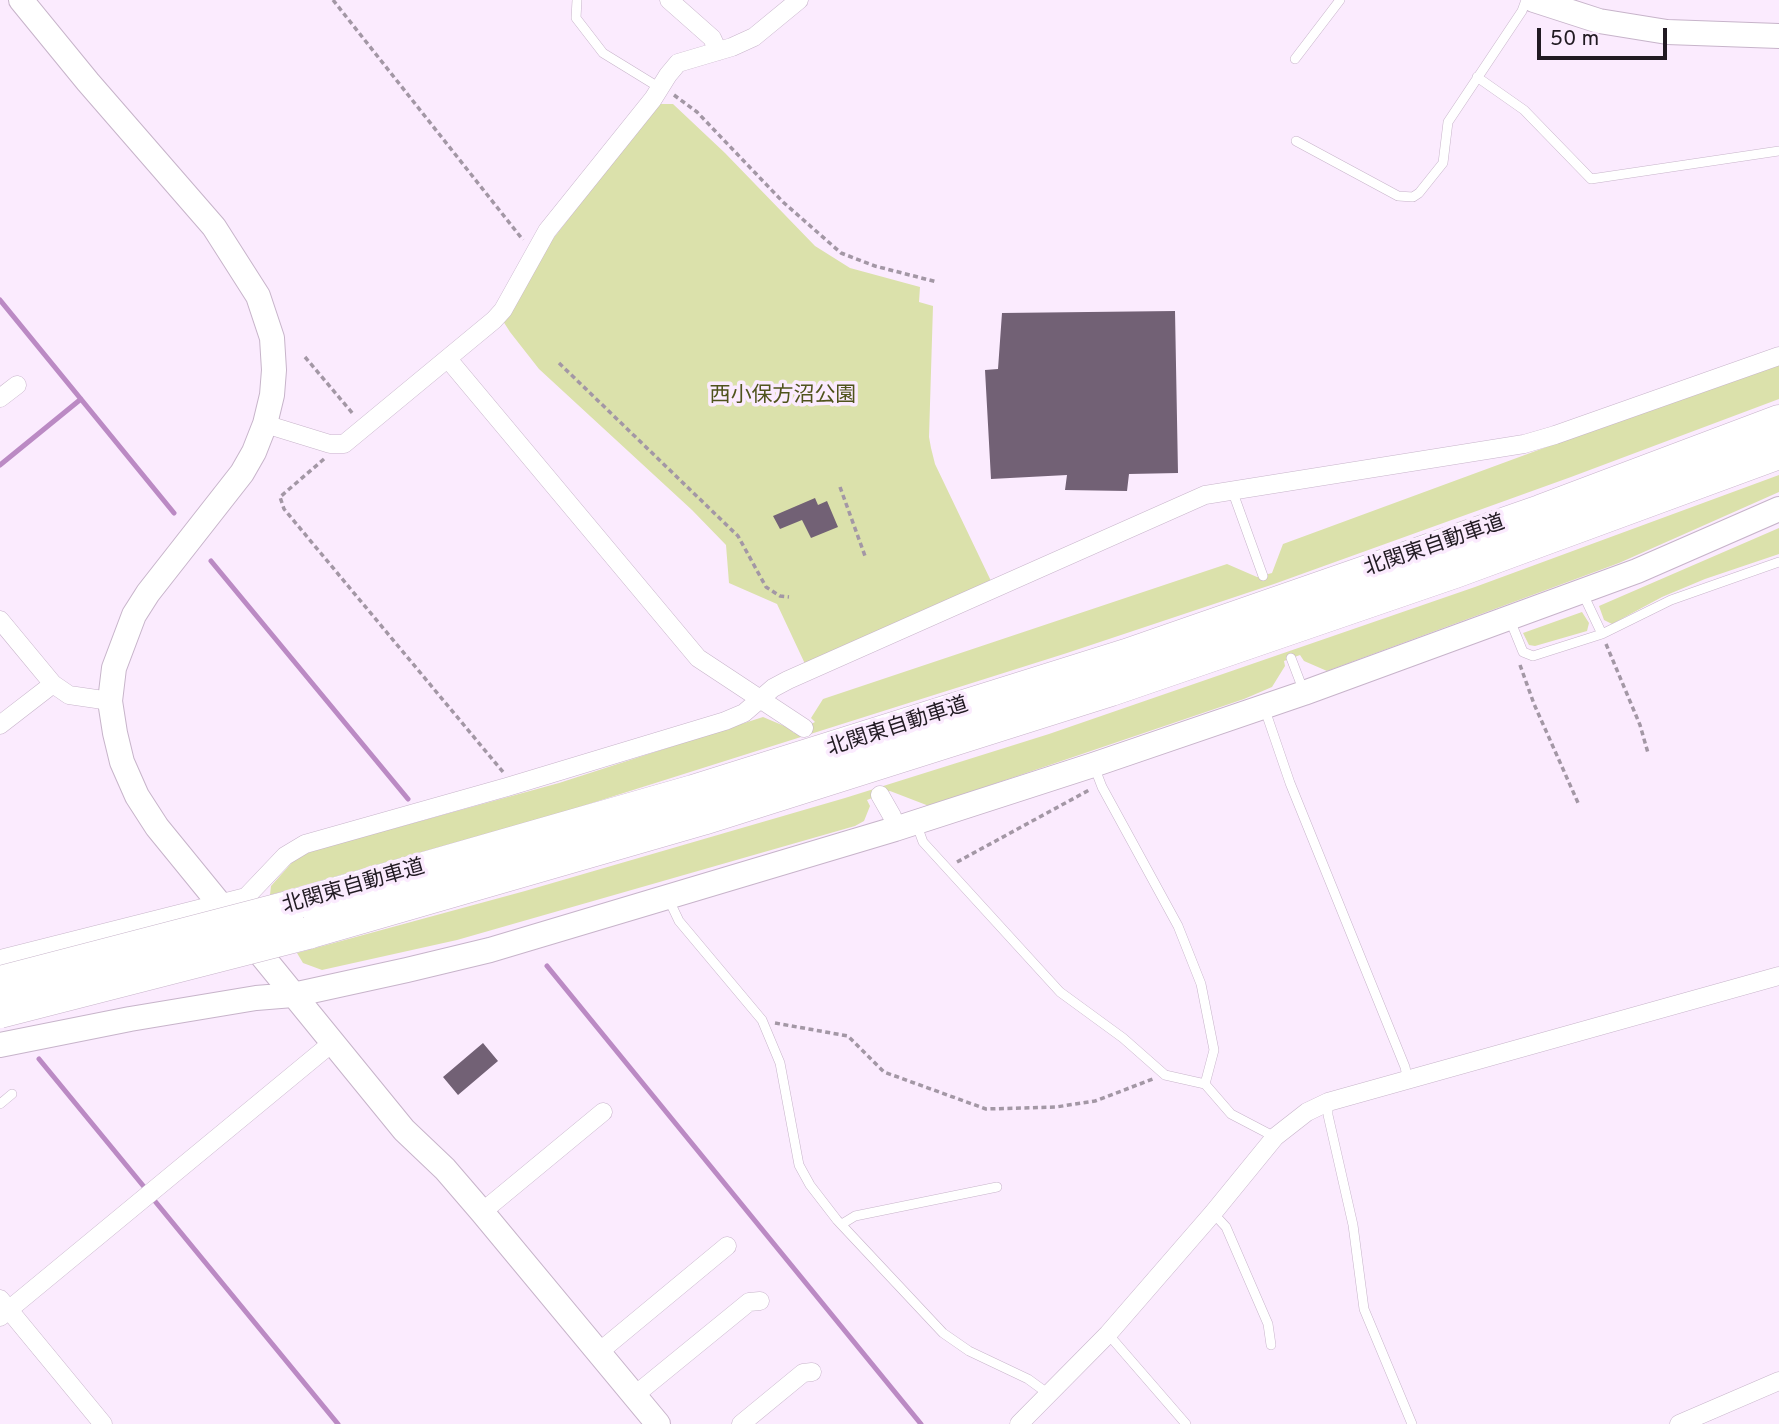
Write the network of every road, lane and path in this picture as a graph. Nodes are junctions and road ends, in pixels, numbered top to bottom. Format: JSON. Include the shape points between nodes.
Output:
{"nodes":[{"id":1,"x":21,"y":0,"type":"edge"},
{"id":2,"x":333,"y":0,"type":"edge"},
{"id":3,"x":577,"y":0,"type":"edge"},
{"id":4,"x":669,"y":0,"type":"edge"},
{"id":5,"x":799,"y":0,"type":"edge"},
{"id":6,"x":1340,"y":0,"type":"edge"},
{"id":7,"x":1526,"y":0,"type":"edge"},
{"id":8,"x":1534,"y":0,"type":"edge"},
{"id":9,"x":1779,"y":36,"type":"edge"},
{"id":10,"x":718,"y":51,"type":"junction"},
{"id":11,"x":1296,"y":59,"type":"dead end"},
{"id":12,"x":1477,"y":77,"type":"junction"},
{"id":13,"x":660,"y":88,"type":"junction"},
{"id":14,"x":1296,"y":141,"type":"dead end"},
{"id":15,"x":1779,"y":151,"type":"edge"},
{"id":16,"x":538,"y":247,"type":"junction"},
{"id":17,"x":937,"y":282,"type":"dead end"},
{"id":18,"x":1779,"y":356,"type":"edge"},
{"id":19,"x":305,"y":357,"type":"dead end"},
{"id":20,"x":448,"y":359,"type":"junction"},
{"id":21,"x":559,"y":363,"type":"dead end"},
{"id":22,"x":17,"y":384,"type":"dead end"},
{"id":23,"x":0,"y":398,"type":"edge"},
{"id":24,"x":1779,"y":421,"type":"edge"},
{"id":25,"x":265,"y":424,"type":"junction"},
{"id":26,"x":364,"y":427,"type":"junction"},
{"id":27,"x":330,"y":444,"type":"junction"},
{"id":28,"x":1779,"y":453,"type":"edge"},
{"id":29,"x":840,"y":487,"type":"dead end"},
{"id":30,"x":1232,"y":490,"type":"junction"},
{"id":31,"x":1779,"y":509,"type":"edge"},
{"id":32,"x":865,"y":556,"type":"dead end"},
{"id":33,"x":1779,"y":562,"type":"edge"},
{"id":34,"x":1263,"y":576,"type":"dead end"},
{"id":35,"x":1582,"y":591,"type":"junction"},
{"id":36,"x":789,"y":597,"type":"dead end"},
{"id":37,"x":1509,"y":618,"type":"junction"},
{"id":38,"x":0,"y":620,"type":"edge"},
{"id":39,"x":1602,"y":634,"type":"junction"},
{"id":40,"x":1523,"y":652,"type":"junction"},
{"id":41,"x":1292,"y":658,"type":"dead end"},
{"id":42,"x":53,"y":684,"type":"junction"},
{"id":43,"x":1304,"y":693,"type":"junction"},
{"id":44,"x":110,"y":701,"type":"junction"},
{"id":45,"x":760,"y":701,"type":"junction"},
{"id":46,"x":1264,"y":707,"type":"junction"},
{"id":47,"x":0,"y":725,"type":"edge"},
{"id":48,"x":804,"y":728,"type":"dead end"},
{"id":49,"x":1648,"y":753,"type":"dead end"},
{"id":50,"x":1097,"y":773,"type":"junction"},
{"id":51,"x":507,"y":788,"type":"junction"},
{"id":52,"x":880,"y":795,"type":"dead end"},
{"id":53,"x":1579,"y":805,"type":"dead end"},
{"id":54,"x":905,"y":826,"type":"junction"},
{"id":55,"x":946,"y":868,"type":"junction"},
{"id":56,"x":668,"y":897,"type":"junction"},
{"id":57,"x":220,"y":905,"type":"junction"},
{"id":58,"x":0,"y":959,"type":"edge"},
{"id":59,"x":1779,"y":976,"type":"edge"},
{"id":60,"x":0,"y":982,"type":"edge"},
{"id":61,"x":293,"y":995,"type":"junction"},
{"id":62,"x":0,"y":1012,"type":"edge"},
{"id":63,"x":762,"y":1020,"type":"junction"},
{"id":64,"x":332,"y":1043,"type":"junction"},
{"id":65,"x":0,"y":1045,"type":"edge"},
{"id":66,"x":1165,"y":1075,"type":"junction"},
{"id":67,"x":1408,"y":1081,"type":"junction"},
{"id":68,"x":1205,"y":1084,"type":"junction"},
{"id":69,"x":12,"y":1094,"type":"dead end"},
{"id":70,"x":1328,"y":1102,"type":"junction"},
{"id":71,"x":0,"y":1104,"type":"edge"},
{"id":72,"x":603,"y":1112,"type":"dead end"},
{"id":73,"x":1275,"y":1137,"type":"junction"},
{"id":74,"x":996,"y":1187,"type":"dead end"},
{"id":75,"x":482,"y":1212,"type":"junction"},
{"id":76,"x":1213,"y":1213,"type":"junction"},
{"id":77,"x":842,"y":1224,"type":"junction"},
{"id":78,"x":727,"y":1246,"type":"dead end"},
{"id":79,"x":760,"y":1301,"type":"dead end"},
{"id":80,"x":3,"y":1308,"type":"edge"},
{"id":81,"x":1108,"y":1334,"type":"junction"},
{"id":82,"x":1271,"y":1345,"type":"dead end"},
{"id":83,"x":598,"y":1352,"type":"junction"},
{"id":84,"x":812,"y":1372,"type":"dead end"},
{"id":85,"x":1779,"y":1381,"type":"edge"},
{"id":86,"x":635,"y":1395,"type":"junction"},
{"id":87,"x":1050,"y":1395,"type":"junction"},
{"id":88,"x":103,"y":1424,"type":"edge"},
{"id":89,"x":658,"y":1424,"type":"edge"},
{"id":90,"x":741,"y":1424,"type":"edge"},
{"id":91,"x":1018,"y":1424,"type":"edge"},
{"id":92,"x":1186,"y":1424,"type":"edge"},
{"id":93,"x":1412,"y":1424,"type":"edge"},
{"id":94,"x":1679,"y":1424,"type":"edge"}],
"edges":[{"from":1,"to":25,"type":"street","via":[[214,227],[258,296],[272,338],[274,370]]},
{"from":2,"to":16,"type":"path","via":[[522,239]]},
{"from":3,"to":13,"type":"lane","via":[[576,18],[603,53]]},
{"from":4,"to":10,"type":"street","via":[[712,38]]},
{"from":5,"to":10,"type":"street","via":[[754,37]]},
{"from":6,"to":11,"type":"lane"},
{"from":7,"to":12,"type":"lane"},
{"from":8,"to":9,"type":"street","via":[[1599,21],[1667,32]]},
{"from":10,"to":13,"type":"street","via":[[678,63]]},
{"from":12,"to":14,"type":"lane","via":[[1448,122],[1443,163],[1413,197],[1398,196]]},
{"from":12,"to":15,"type":"lane","via":[[1524,110],[1591,179]]},
{"from":13,"to":16,"type":"street"},
{"from":13,"to":17,"type":"path","via":[[697,112],[783,202],[841,253]]},
{"from":16,"to":20,"type":"street","via":[[503,310]]},
{"from":18,"to":30,"type":"street","via":[[1524,444]]},
{"from":19,"to":26,"type":"path"},
{"from":20,"to":26,"type":"street"},
{"from":20,"to":45,"type":"street","via":[[698,658]]},
{"from":21,"to":36,"type":"path","via":[[738,536],[766,587]]},
{"from":22,"to":23,"type":"street"},
{"from":24,"to":60,"type":"highway","name":"北関東自動車道","bridge":true,"via":[[1540,511],[1126,655],[693,791],[292,906]]},
{"from":25,"to":27,"type":"street"},
{"from":25,"to":44,"type":"street","via":[[242,473],[134,615],[114,668]]},
{"from":26,"to":27,"type":"street","via":[[344,444]]},
{"from":27,"to":51,"type":"path","via":[[323,461],[281,498],[285,509],[503,773]]},
{"from":28,"to":62,"type":"highway","name":"北関東自動車道","bridge":true,"via":[[1405,590],[1098,695],[729,811],[308,933]]},
{"from":29,"to":32,"type":"path"},
{"from":30,"to":34,"type":"lane"},
{"from":30,"to":45,"type":"street","via":[[1205,495],[967,599],[788,680]]},
{"from":31,"to":35,"type":"street"},
{"from":33,"to":39,"type":"lane","via":[[1671,600]]},
{"from":35,"to":37,"type":"street"},
{"from":35,"to":39,"type":"lane"},
{"from":37,"to":40,"type":"lane"},
{"from":37,"to":43,"type":"street"},
{"from":38,"to":42,"type":"street"},
{"from":39,"to":40,"type":"lane","via":[[1533,656]]},
{"from":39,"to":49,"type":"path"},
{"from":40,"to":53,"type":"path","via":[[1520,663],[1534,704]]},
{"from":41,"to":43,"type":"lane"},
{"from":42,"to":44,"type":"street","via":[[69,695]]},
{"from":42,"to":47,"type":"street"},
{"from":43,"to":46,"type":"street"},
{"from":44,"to":57,"type":"street","via":[[122,762],[137,796]]},
{"from":45,"to":48,"type":"street"},
{"from":45,"to":51,"type":"street","via":[[725,721]]},
{"from":46,"to":50,"type":"street"},
{"from":46,"to":67,"type":"lane"},
{"from":50,"to":54,"type":"street"},
{"from":50,"to":55,"type":"path","via":[[1086,793]]},
{"from":50,"to":68,"type":"lane","via":[[1178,926],[1201,984],[1214,1050]]},
{"from":51,"to":57,"type":"street","via":[[305,844],[285,856],[246,897]]},
{"from":52,"to":54,"type":"street","via":[[892,816]]},
{"from":54,"to":55,"type":"lane"},
{"from":54,"to":56,"type":"street"},
{"from":55,"to":66,"type":"lane","via":[[1060,992]]},
{"from":56,"to":61,"type":"street","via":[[490,950]]},
{"from":56,"to":63,"type":"lane","via":[[679,921]]},
{"from":57,"to":58,"type":"street"},
{"from":57,"to":61,"type":"street"},
{"from":59,"to":67,"type":"street"},
{"from":61,"to":64,"type":"street"},
{"from":61,"to":65,"type":"street","via":[[130,1019]]},
{"from":63,"to":66,"type":"path","via":[[848,1036],[884,1072],[986,1109],[1095,1101]]},
{"from":63,"to":77,"type":"lane","via":[[780,1063],[799,1165]]},
{"from":64,"to":75,"type":"street","via":[[404,1130]]},
{"from":64,"to":80,"type":"street"},
{"from":66,"to":68,"type":"lane"},
{"from":67,"to":70,"type":"street"},
{"from":68,"to":73,"type":"lane","via":[[1231,1114]]},
{"from":69,"to":71,"type":"lane"},
{"from":70,"to":73,"type":"street"},
{"from":70,"to":93,"type":"lane","via":[[1353,1225],[1364,1309]]},
{"from":72,"to":75,"type":"street"},
{"from":73,"to":76,"type":"street"},
{"from":74,"to":77,"type":"lane","via":[[855,1216]]},
{"from":75,"to":83,"type":"street"},
{"from":76,"to":81,"type":"street"},
{"from":76,"to":82,"type":"lane","via":[[1226,1227],[1268,1324]]},
{"from":77,"to":87,"type":"lane","via":[[943,1333],[1028,1378]]},
{"from":78,"to":83,"type":"street"},
{"from":79,"to":86,"type":"street","via":[[749,1302]]},
{"from":80,"to":88,"type":"street"},
{"from":81,"to":87,"type":"street"},
{"from":81,"to":92,"type":"lane"},
{"from":83,"to":86,"type":"street"},
{"from":84,"to":90,"type":"street","via":[[803,1373]]},
{"from":85,"to":94,"type":"street"},
{"from":86,"to":89,"type":"street"},
{"from":87,"to":91,"type":"street"}]}
